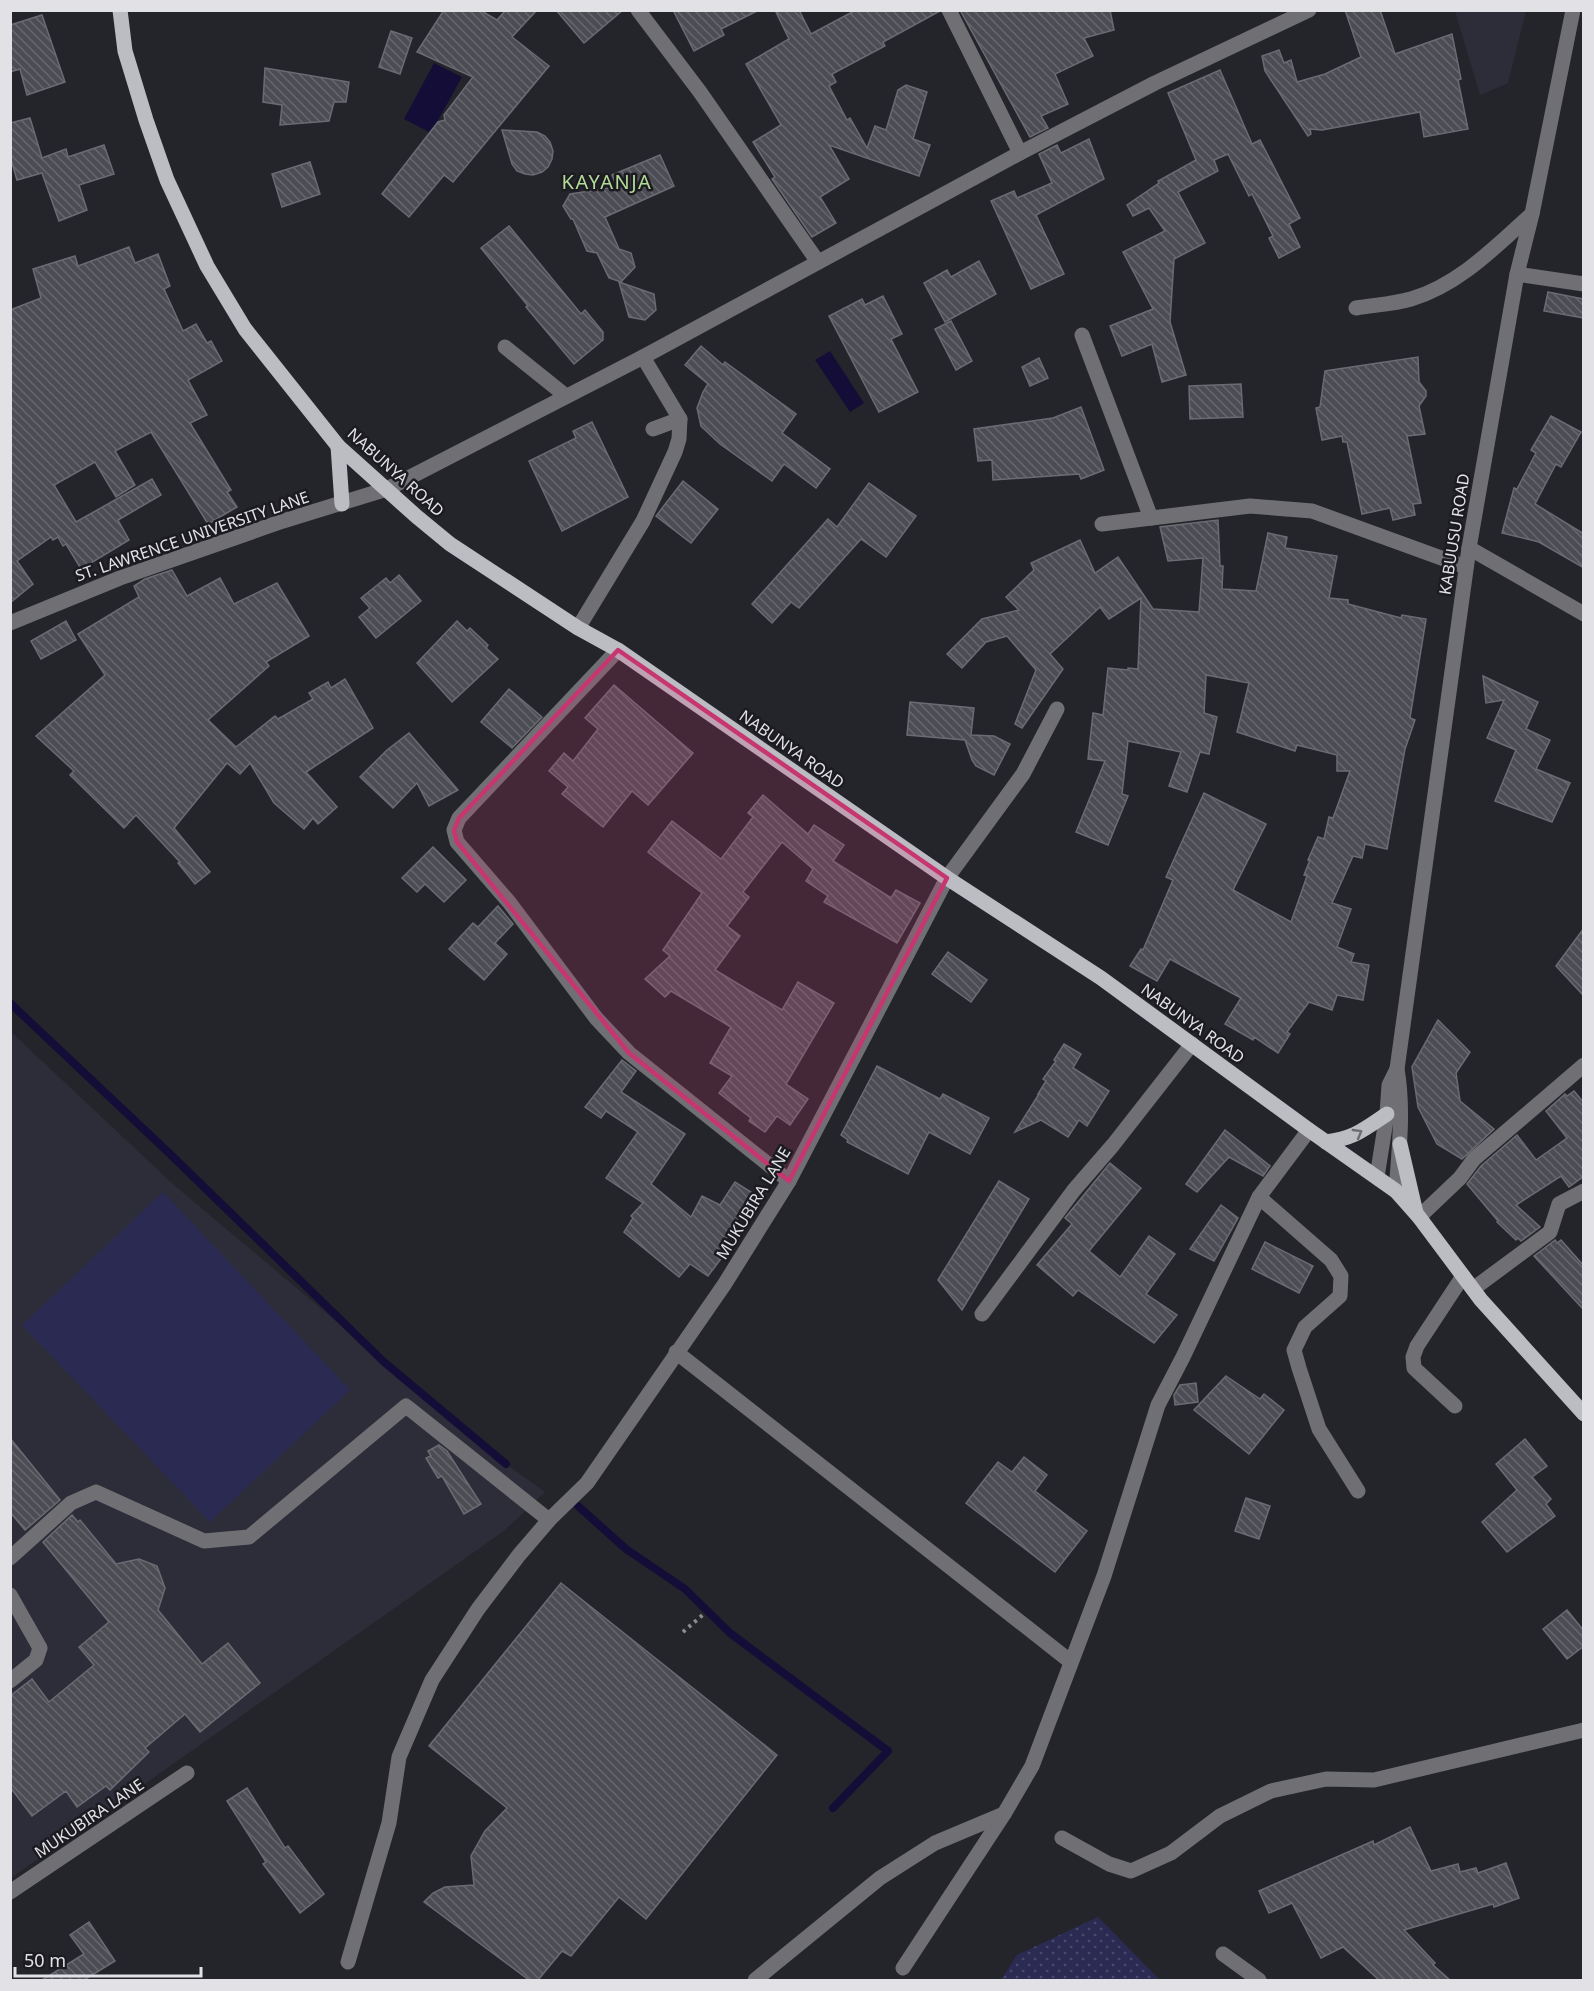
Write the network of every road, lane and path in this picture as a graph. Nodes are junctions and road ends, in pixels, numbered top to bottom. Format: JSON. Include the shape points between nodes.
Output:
{"nodes":[{"id":1,"x":120,"y":10,"type":"edge"},
{"id":2,"x":638,"y":10,"type":"edge"},
{"id":3,"x":950,"y":10,"type":"edge"},
{"id":4,"x":1309,"y":10,"type":"edge"},
{"id":5,"x":1573,"y":10,"type":"edge"},
{"id":6,"x":1020,"y":153,"type":"junction"},
{"id":7,"x":1532,"y":214,"type":"junction"},
{"id":8,"x":818,"y":262,"type":"junction"},
{"id":9,"x":1517,"y":274,"type":"junction"},
{"id":10,"x":1584,"y":284,"type":"edge"},
{"id":11,"x":1356,"y":308,"type":"dead end"},
{"id":12,"x":1082,"y":335,"type":"dead end"},
{"id":13,"x":505,"y":347,"type":"dead end"},
{"id":14,"x":643,"y":357,"type":"junction"},
{"id":15,"x":566,"y":396,"type":"junction"},
{"id":16,"x":680,"y":419,"type":"junction"},
{"id":17,"x":653,"y":429,"type":"dead end"},
{"id":18,"x":338,"y":446,"type":"junction"},
{"id":19,"x":387,"y":489,"type":"junction"},
{"id":20,"x":342,"y":504,"type":"junction"},
{"id":21,"x":1151,"y":518,"type":"junction"},
{"id":22,"x":1102,"y":524,"type":"dead end"},
{"id":23,"x":1469,"y":548,"type":"junction"},
{"id":24,"x":1466,"y":567,"type":"junction"},
{"id":25,"x":1584,"y":614,"type":"edge"},
{"id":26,"x":10,"y":623,"type":"edge"},
{"id":27,"x":578,"y":628,"type":"junction"},
{"id":28,"x":618,"y":650,"type":"junction"},
{"id":29,"x":1056,"y":709,"type":"dead end"},
{"id":30,"x":947,"y":878,"type":"junction"},
{"id":31,"x":1192,"y":1044,"type":"junction"},
{"id":32,"x":1584,"y":1065,"type":"edge"},
{"id":33,"x":1397,"y":1069,"type":"junction"},
{"id":34,"x":1387,"y":1114,"type":"junction"},
{"id":35,"x":1309,"y":1130,"type":"junction"},
{"id":36,"x":1326,"y":1142,"type":"junction"},
{"id":37,"x":1400,"y":1144,"type":"junction"},
{"id":38,"x":1377,"y":1177,"type":"junction"},
{"id":39,"x":789,"y":1181,"type":"junction"},
{"id":40,"x":1396,"y":1191,"type":"junction"},
{"id":41,"x":1584,"y":1191,"type":"edge"},
{"id":42,"x":1259,"y":1197,"type":"junction"},
{"id":43,"x":1417,"y":1215,"type":"junction"},
{"id":44,"x":1463,"y":1276,"type":"junction"},
{"id":45,"x":1473,"y":1289,"type":"junction"},
{"id":46,"x":982,"y":1314,"type":"dead end"},
{"id":47,"x":676,"y":1352,"type":"junction"},
{"id":48,"x":1455,"y":1406,"type":"dead end"},
{"id":49,"x":1584,"y":1414,"type":"edge"},
{"id":50,"x":1358,"y":1491,"type":"dead end"},
{"id":51,"x":549,"y":1520,"type":"junction"},
{"id":52,"x":10,"y":1558,"type":"edge"},
{"id":53,"x":10,"y":1595,"type":"edge"},
{"id":54,"x":705,"y":1613,"type":"dead end"},
{"id":55,"x":683,"y":1632,"type":"dead end"},
{"id":56,"x":1071,"y":1662,"type":"junction"},
{"id":57,"x":10,"y":1681,"type":"edge"},
{"id":58,"x":1584,"y":1730,"type":"edge"},
{"id":59,"x":187,"y":1773,"type":"dead end"},
{"id":60,"x":1004,"y":1814,"type":"junction"},
{"id":61,"x":1062,"y":1838,"type":"dead end"},
{"id":62,"x":10,"y":1892,"type":"edge"},
{"id":63,"x":1223,"y":1954,"type":"dead end"},
{"id":64,"x":348,"y":1962,"type":"dead end"},
{"id":65,"x":903,"y":1968,"type":"dead end"},
{"id":66,"x":755,"y":1980,"type":"edge"},
{"id":67,"x":1259,"y":1980,"type":"edge"}],
"edges":[{"from":1,"to":18,"type":"main road","name":"NABUNYA ROAD","via":[[125,51],[146,120],[167,180],[207,266],[245,329]]},
{"from":2,"to":8,"type":"street"},
{"from":3,"to":6,"type":"street"},
{"from":4,"to":6,"type":"street","name":"ST. LAWRENCE UNIVERSITY LANE"},
{"from":5,"to":7,"type":"street","name":"KABUUSU ROAD"},
{"from":6,"to":8,"type":"street","name":"ST. LAWRENCE UNIVERSITY LANE"},
{"from":7,"to":9,"type":"street","name":"KABUUSU ROAD"},
{"from":7,"to":11,"type":"street","via":[[1489,253],[1436,289],[1410,299]]},
{"from":8,"to":14,"type":"street","name":"ST. LAWRENCE UNIVERSITY LANE"},
{"from":9,"to":10,"type":"street"},
{"from":9,"to":23,"type":"street","name":"KABUUSU ROAD"},
{"from":12,"to":21,"type":"street"},
{"from":13,"to":15,"type":"street"},
{"from":14,"to":15,"type":"street","name":"ST. LAWRENCE UNIVERSITY LANE"},
{"from":14,"to":16,"type":"street"},
{"from":15,"to":19,"type":"street","name":"ST. LAWRENCE UNIVERSITY LANE"},
{"from":16,"to":17,"type":"street"},
{"from":16,"to":27,"type":"street","via":[[675,452],[643,521]]},
{"from":18,"to":19,"type":"main road","name":"NABUNYA ROAD"},
{"from":18,"to":20,"type":"main road"},
{"from":19,"to":20,"type":"street","name":"ST. LAWRENCE UNIVERSITY LANE"},
{"from":19,"to":27,"type":"main road","name":"NABUNYA ROAD","via":[[450,544]]},
{"from":20,"to":26,"type":"street","name":"ST. LAWRENCE UNIVERSITY LANE","via":[[120,578]]},
{"from":21,"to":22,"type":"street"},
{"from":21,"to":24,"type":"street","via":[[1250,506],[1312,511]]},
{"from":23,"to":24,"type":"street","name":"KABUUSU ROAD"},
{"from":23,"to":25,"type":"street"},
{"from":24,"to":33,"type":"street","name":"KABUUSU ROAD"},
{"from":27,"to":28,"type":"main road","name":"NABUNYA ROAD"},
{"from":28,"to":30,"type":"main road","name":"NABUNYA ROAD"},
{"from":28,"to":39,"type":"street","via":[[459,818],[454,830],[457,842],[509,902],[596,1018],[629,1053]]},
{"from":29,"to":30,"type":"street","name":"MUKUBIRA LANE","via":[[1023,774]]},
{"from":30,"to":31,"type":"main road","name":"NABUNYA ROAD","via":[[1101,978]]},
{"from":30,"to":39,"type":"street","name":"MUKUBIRA LANE"},
{"from":31,"to":35,"type":"main road","name":"NABUNYA ROAD"},
{"from":31,"to":46,"type":"street","via":[[1074,1190]]},
{"from":32,"to":43,"type":"street","via":[[1474,1159],[1460,1178]]},
{"from":33,"to":34,"type":"street","name":"KABUUSU ROAD","via":[[1389,1085]]},
{"from":33,"to":37,"type":"street","name":"KABUUSU ROAD"},
{"from":36,"to":34,"type":"main road","one_way":true,"via":[[1346,1140]]},
{"from":34,"to":38,"type":"street","name":"KABUUSU ROAD"},
{"from":35,"to":36,"type":"main road","name":"NABUNYA ROAD"},
{"from":35,"to":42,"type":"street"},
{"from":36,"to":38,"type":"main road","name":"NABUNYA ROAD"},
{"from":37,"to":40,"type":"street","name":"KABUUSU ROAD"},
{"from":37,"to":43,"type":"main road"},
{"from":38,"to":40,"type":"main road","name":"NABUNYA ROAD"},
{"from":39,"to":47,"type":"street","name":"MUKUBIRA LANE","via":[[724,1285]]},
{"from":40,"to":43,"type":"main road","name":"NABUNYA ROAD"},
{"from":41,"to":45,"type":"street","via":[[1559,1204],[1550,1232]]},
{"from":42,"to":50,"type":"street","via":[[1331,1260],[1341,1276],[1340,1296],[1305,1327],[1294,1350],[1320,1429]]},
{"from":42,"to":56,"type":"street","via":[[1158,1405],[1104,1576]]},
{"from":43,"to":44,"type":"main road","name":"NABUNYA ROAD"},
{"from":44,"to":45,"type":"main road","name":"NABUNYA ROAD"},
{"from":44,"to":48,"type":"street","via":[[1413,1358],[1414,1368]]},
{"from":45,"to":49,"type":"main road","name":"NABUNYA ROAD"},
{"from":47,"to":51,"type":"street","name":"MUKUBIRA LANE","via":[[586,1483]]},
{"from":47,"to":56,"type":"street"},
{"from":51,"to":52,"type":"street","via":[[406,1406],[249,1537],[204,1541],[96,1492],[71,1503]]},
{"from":51,"to":64,"type":"street","name":"MUKUBIRA LANE","via":[[478,1609],[432,1680],[399,1758],[389,1822]]},
{"from":53,"to":57,"type":"street","via":[[40,1648],[36,1660]]},
{"from":54,"to":55,"type":"path"},
{"from":56,"to":60,"type":"street","via":[[1032,1766]]},
{"from":58,"to":61,"type":"street","via":[[1374,1780],[1326,1779],[1271,1791],[1220,1816],[1171,1852],[1131,1871],[1108,1864]]},
{"from":59,"to":62,"type":"street","name":"MUKUBIRA LANE"},
{"from":60,"to":65,"type":"street"},
{"from":60,"to":66,"type":"street","via":[[935,1843],[880,1878]]},
{"from":63,"to":67,"type":"street"}]}
